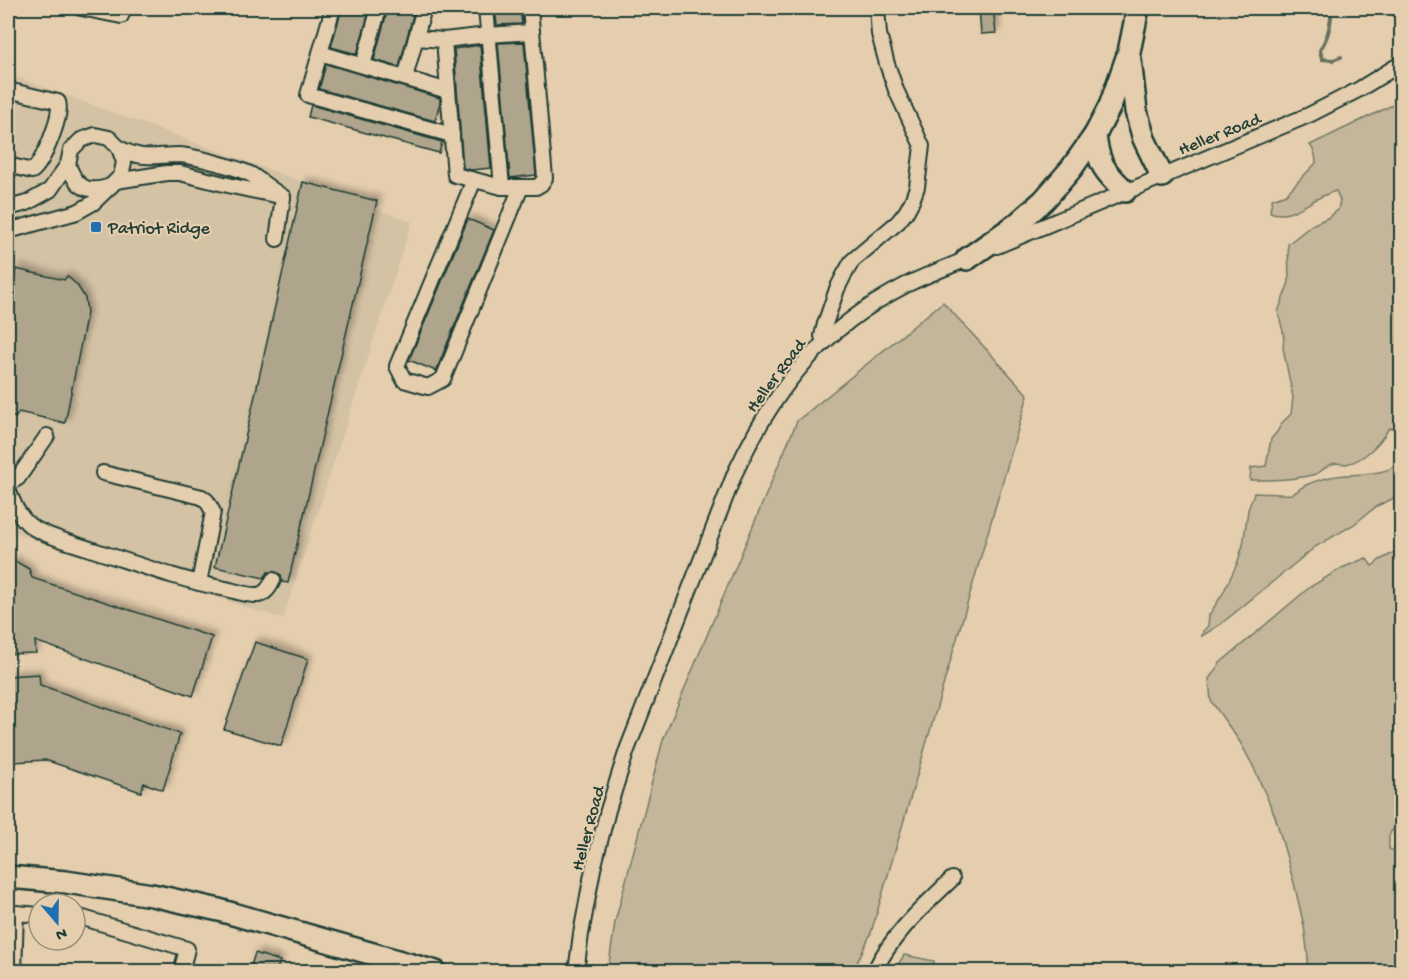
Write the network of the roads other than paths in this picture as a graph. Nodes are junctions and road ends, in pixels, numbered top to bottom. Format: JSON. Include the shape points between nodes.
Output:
{"nodes":[{"id":1,"x":81,"y":8,"type":"edge"},
{"id":2,"x":124,"y":8,"type":"edge"},
{"id":3,"x":333,"y":8,"type":"edge"},
{"id":4,"x":379,"y":8,"type":"edge"},
{"id":5,"x":424,"y":8,"type":"edge"},
{"id":6,"x":486,"y":8,"type":"edge"},
{"id":7,"x":530,"y":8,"type":"edge"},
{"id":8,"x":877,"y":8,"type":"edge"},
{"id":9,"x":1138,"y":8,"type":"edge"},
{"id":10,"x":532,"y":32,"type":"junction"},
{"id":11,"x":488,"y":35,"type":"junction"},
{"id":12,"x":416,"y":38,"type":"junction"},
{"id":13,"x":444,"y":40,"type":"junction"},
{"id":14,"x":1129,"y":52,"type":"junction"},
{"id":15,"x":320,"y":53,"type":"junction"},
{"id":16,"x":1401,"y":63,"type":"edge"},
{"id":17,"x":363,"y":65,"type":"junction"},
{"id":18,"x":405,"y":78,"type":"junction"},
{"id":19,"x":8,"y":90,"type":"edge"},
{"id":20,"x":448,"y":91,"type":"junction"},
{"id":21,"x":52,"y":135,"type":"junction"},
{"id":22,"x":452,"y":135,"type":"junction"},
{"id":23,"x":1095,"y":135,"type":"junction"},
{"id":24,"x":119,"y":148,"type":"junction"},
{"id":25,"x":72,"y":152,"type":"junction"},
{"id":26,"x":8,"y":165,"type":"edge"},
{"id":27,"x":1162,"y":176,"type":"junction"},
{"id":28,"x":474,"y":180,"type":"junction"},
{"id":29,"x":113,"y":184,"type":"junction"},
{"id":30,"x":502,"y":187,"type":"junction"},
{"id":31,"x":521,"y":187,"type":"junction"},
{"id":32,"x":1125,"y":191,"type":"junction"},
{"id":33,"x":283,"y":197,"type":"junction"},
{"id":34,"x":8,"y":208,"type":"edge"},
{"id":35,"x":8,"y":231,"type":"edge"},
{"id":36,"x":277,"y":239,"type":"dead end"},
{"id":37,"x":967,"y":259,"type":"junction"},
{"id":38,"x":824,"y":342,"type":"junction"},
{"id":39,"x":47,"y":436,"type":"dead end"},
{"id":40,"x":103,"y":473,"type":"dead end"},
{"id":41,"x":8,"y":484,"type":"edge"},
{"id":42,"x":8,"y":489,"type":"edge"},
{"id":43,"x":273,"y":580,"type":"dead end"},
{"id":44,"x":199,"y":583,"type":"junction"},
{"id":45,"x":8,"y":877,"type":"edge"},
{"id":46,"x":952,"y":879,"type":"dead end"},
{"id":47,"x":27,"y":914,"type":"edge"},
{"id":48,"x":87,"y":919,"type":"edge"},
{"id":49,"x":14,"y":972,"type":"edge"},
{"id":50,"x":181,"y":972,"type":"edge"},
{"id":51,"x":436,"y":972,"type":"edge"},
{"id":52,"x":576,"y":972,"type":"edge"},
{"id":53,"x":874,"y":972,"type":"edge"}],
"edges":[{"from":1,"to":2,"type":"street","via":[[121,16]]},
{"from":3,"to":15,"type":"street"},
{"from":4,"to":17,"type":"street"},
{"from":5,"to":12,"type":"street"},
{"from":6,"to":11,"type":"street"},
{"from":7,"to":10,"type":"street"},
{"from":8,"to":38,"type":"street","via":[[887,64],[922,146],[917,187],[898,222],[852,261],[825,324]]},
{"from":9,"to":14,"type":"highway"},
{"from":10,"to":11,"type":"street"},
{"from":10,"to":31,"type":"street","via":[[545,178],[536,187]]},
{"from":11,"to":13,"type":"street"},
{"from":11,"to":30,"type":"street"},
{"from":12,"to":13,"type":"street"},
{"from":12,"to":18,"type":"street"},
{"from":13,"to":20,"type":"street"},
{"from":14,"to":23,"type":"highway"},
{"from":14,"to":27,"type":"highway","via":[[1136,111]]},
{"from":15,"to":17,"type":"street"},
{"from":15,"to":22,"type":"street","via":[[308,95]]},
{"from":16,"to":27,"type":"street","name":"Heller Road","via":[[1309,115]]},
{"from":17,"to":18,"type":"street"},
{"from":18,"to":20,"type":"street"},
{"from":19,"to":21,"type":"street","via":[[58,102]]},
{"from":20,"to":22,"type":"street"},
{"from":21,"to":25,"type":"street"},
{"from":21,"to":26,"type":"street","via":[[32,171]]},
{"from":22,"to":28,"type":"street","via":[[455,176]]},
{"from":23,"to":32,"type":"highway","via":[[1101,164]]},
{"from":23,"to":37,"type":"highway","via":[[1044,200]]},
{"from":24,"to":25,"type":"street","via":[[109,138],[95,135],[81,140]]},
{"from":24,"to":29,"type":"street","via":[[124,162],[121,176]]},
{"from":24,"to":33,"type":"street","via":[[144,156],[193,157],[236,169]]},
{"from":25,"to":29,"type":"street","via":[[72,178],[83,188],[97,191]]},
{"from":25,"to":34,"type":"street","via":[[50,190]]},
{"from":27,"to":32,"type":"street","name":"Heller Road"},
{"from":28,"to":30,"type":"street"},
{"from":28,"to":31,"type":"street","via":[[397,366],[404,380],[428,387],[443,379]]},
{"from":29,"to":33,"type":"street","via":[[180,173]]},
{"from":29,"to":35,"type":"street","via":[[77,212]]},
{"from":30,"to":31,"type":"street"},
{"from":32,"to":37,"type":"street","name":"Heller Road"},
{"from":33,"to":36,"type":"street"},
{"from":37,"to":38,"type":"street","name":"Heller Road","via":[[907,285],[860,312]]},
{"from":38,"to":52,"type":"street","name":"Heller Road","via":[[772,403],[735,473],[627,750],[593,869]]},
{"from":39,"to":41,"type":"street","via":[[18,478]]},
{"from":40,"to":44,"type":"street","via":[[207,501],[213,512]]},
{"from":42,"to":44,"type":"street","via":[[24,520],[39,530]]},
{"from":43,"to":44,"type":"street","via":[[270,588],[258,595]]},
{"from":45,"to":51,"type":"highway","via":[[152,895],[219,910]]},
{"from":46,"to":53,"type":"street","via":[[907,923],[882,954]]},
{"from":47,"to":49,"type":"street","via":[[16,913]]},
{"from":48,"to":50,"type":"street","via":[[187,949]]}]}
